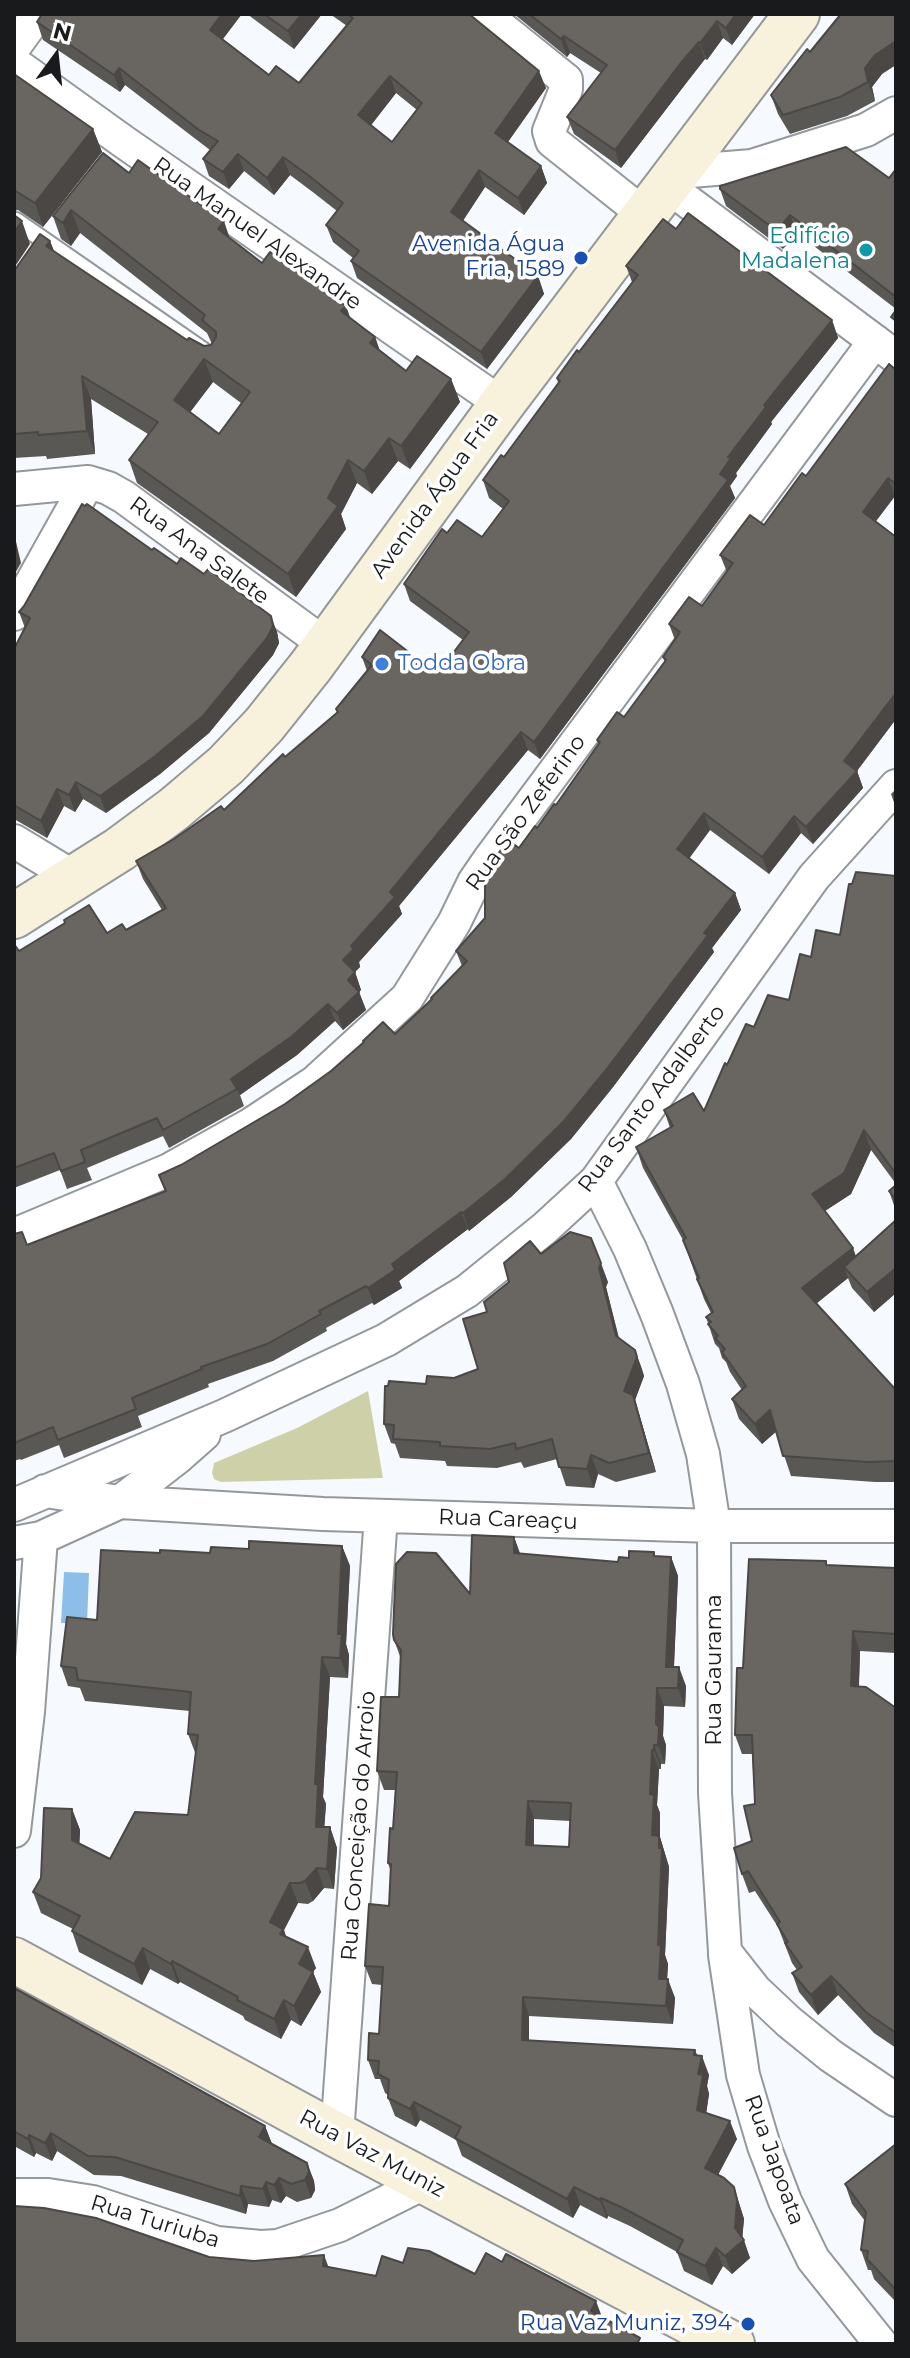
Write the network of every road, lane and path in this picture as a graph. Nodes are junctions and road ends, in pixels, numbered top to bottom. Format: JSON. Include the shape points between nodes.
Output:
{"nodes":[{"id":1,"x":38,"y":14,"type":"edge"},
{"id":2,"x":484,"y":14,"type":"edge"},
{"id":3,"x":797,"y":14,"type":"edge"},
{"id":4,"x":14,"y":47,"type":"edge"},
{"id":5,"x":14,"y":63,"type":"edge"},
{"id":6,"x":896,"y":113,"type":"edge"},
{"id":7,"x":663,"y":191,"type":"junction"},
{"id":8,"x":16,"y":221,"type":"edge"},
{"id":9,"x":51,"y":235,"type":"junction"},
{"id":10,"x":35,"y":257,"type":"edge"},
{"id":11,"x":886,"y":349,"type":"edge"},
{"id":12,"x":214,"y":359,"type":"edge"},
{"id":13,"x":502,"y":404,"type":"junction"},
{"id":14,"x":88,"y":482,"type":"junction"},
{"id":15,"x":14,"y":489,"type":"edge"},
{"id":16,"x":14,"y":614,"type":"edge"},
{"id":17,"x":326,"y":645,"type":"junction"},
{"id":18,"x":896,"y":786,"type":"edge"},
{"id":19,"x":14,"y":841,"type":"edge"},
{"id":20,"x":75,"y":878,"type":"junction"},
{"id":21,"x":14,"y":916,"type":"edge"},
{"id":22,"x":596,"y":1181,"type":"junction"},
{"id":23,"x":14,"y":1235,"type":"edge"},
{"id":24,"x":224,"y":1416,"type":"junction"},
{"id":25,"x":45,"y":1491,"type":"junction"},
{"id":26,"x":120,"y":1502,"type":"junction"},
{"id":27,"x":14,"y":1505,"type":"edge"},
{"id":28,"x":381,"y":1516,"type":"junction"},
{"id":29,"x":714,"y":1526,"type":"junction"},
{"id":30,"x":896,"y":1526,"type":"edge"},
{"id":31,"x":27,"y":1541,"type":"edge"},
{"id":32,"x":14,"y":1831,"type":"edge"},
{"id":33,"x":725,"y":1952,"type":"junction"},
{"id":34,"x":14,"y":1960,"type":"edge"},
{"id":35,"x":896,"y":2100,"type":"edge"},
{"id":36,"x":337,"y":2135,"type":"junction"},
{"id":37,"x":426,"y":2182,"type":"junction"},
{"id":38,"x":14,"y":2195,"type":"edge"},
{"id":39,"x":689,"y":2334,"type":"edge"},
{"id":40,"x":732,"y":2344,"type":"edge"},
{"id":41,"x":881,"y":2344,"type":"edge"}],
"edges":[{"from":1,"to":4,"type":"street"},
{"from":2,"to":7,"type":"street","via":[[566,80],[549,131],[552,141]]},
{"from":3,"to":7,"type":"main road","name":"Avenida Água Fria"},
{"from":5,"to":13,"type":"street","name":"Rua Manuel Alexandre","via":[[119,148]]},
{"from":6,"to":7,"type":"street","via":[[866,130]]},
{"from":7,"to":11,"type":"street"},
{"from":7,"to":13,"type":"main road","name":"Avenida Água Fria"},
{"from":8,"to":9,"type":"lane"},
{"from":9,"to":10,"type":"lane"},
{"from":9,"to":12,"type":"lane"},
{"from":11,"to":23,"type":"street","name":"Rua São Zeferino","via":[[489,860],[407,998],[315,1082],[250,1125],[169,1170]]},
{"from":13,"to":17,"type":"main road","name":"Avenida Água Fria"},
{"from":14,"to":15,"type":"street","name":"Rua Ana Salete"},
{"from":14,"to":16,"type":"street"},
{"from":14,"to":17,"type":"street","name":"Rua Ana Salete","via":[[124,497]]},
{"from":17,"to":20,"type":"main road","name":"Avenida Água Fria","via":[[226,765],[174,809]]},
{"from":18,"to":22,"type":"street","name":"Rua Santo Adalberto","via":[[814,877]]},
{"from":19,"to":20,"type":"street"},
{"from":20,"to":21,"type":"main road","name":"Avenida Água Fria"},
{"from":22,"to":24,"type":"street","name":"Rua Santo Adalberto","via":[[467,1291],[386,1340]]},
{"from":22,"to":29,"type":"street","name":"Rua Gaurama","via":[[630,1249],[683,1384],[703,1454]]},
{"from":24,"to":25,"type":"street","name":"Rua Santo Adalberto"},
{"from":24,"to":26,"type":"street","name":"Rua Santo Adalberto"},
{"from":25,"to":26,"type":"street","name":"Rua Careaçu"},
{"from":25,"to":27,"type":"street","name":"Rua Santo Adalberto"},
{"from":26,"to":28,"type":"street","name":"Rua Careaçu"},
{"from":26,"to":31,"type":"street"},
{"from":28,"to":29,"type":"street","name":"Rua Careaçu"},
{"from":28,"to":36,"type":"street","name":"Rua Conceição do Arroio"},
{"from":29,"to":30,"type":"street","name":"Rua Careaçu"},
{"from":29,"to":33,"type":"street","name":"Rua Gaurama","via":[[715,1793]]},
{"from":31,"to":32,"type":"street","via":[[28,1712]]},
{"from":33,"to":35,"type":"street","via":[[789,2022]]},
{"from":33,"to":41,"type":"street","name":"Rua Japoata","via":[[743,2075],[785,2201],[813,2259]]},
{"from":34,"to":36,"type":"main road","name":"Rua Vaz Muniz"},
{"from":36,"to":37,"type":"main road","name":"Rua Vaz Muniz"},
{"from":37,"to":38,"type":"street","name":"Rua Turiuba","via":[[340,2225],[261,2247],[217,2243],[93,2202]]},
{"from":37,"to":39,"type":"main road","name":"Rua Vaz Muniz"},
{"from":39,"to":40,"type":"main road","name":"Rua Vaz Muniz"}]}
